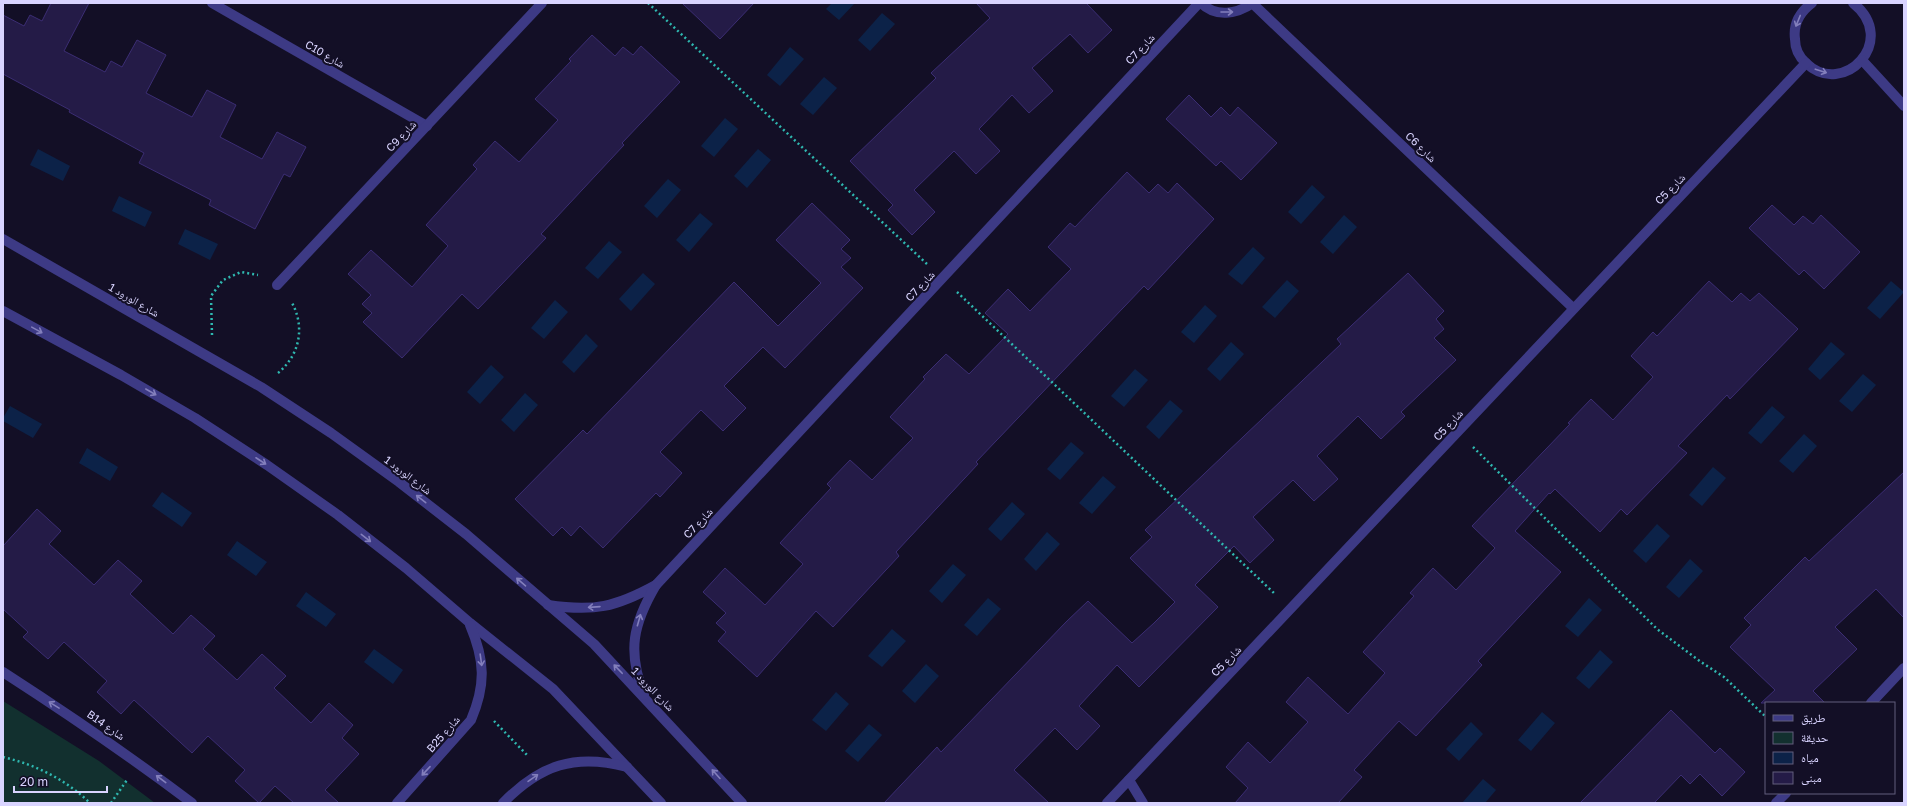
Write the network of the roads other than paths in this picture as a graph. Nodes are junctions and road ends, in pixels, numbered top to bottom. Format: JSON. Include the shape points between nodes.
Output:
{"nodes":[{"id":1,"x":212,"y":3,"type":"edge"},
{"id":2,"x":542,"y":3,"type":"edge"},
{"id":3,"x":1200,"y":3,"type":"edge"},
{"id":4,"x":1252,"y":3,"type":"edge"},
{"id":5,"x":1853,"y":3,"type":"edge"},
{"id":6,"x":1805,"y":5,"type":"edge"},
{"id":7,"x":1864,"y":6,"type":"edge"},
{"id":8,"x":1862,"y":60,"type":"junction"},
{"id":9,"x":1806,"y":63,"type":"junction"},
{"id":10,"x":1904,"y":106,"type":"edge"},
{"id":11,"x":427,"y":126,"type":"junction"},
{"id":12,"x":3,"y":239,"type":"edge"},
{"id":13,"x":277,"y":285,"type":"road end"},
{"id":14,"x":1573,"y":308,"type":"junction"},
{"id":15,"x":3,"y":311,"type":"edge"},
{"id":16,"x":656,"y":584,"type":"junction"},
{"id":17,"x":546,"y":604,"type":"junction"},
{"id":18,"x":470,"y":623,"type":"junction"},
{"id":19,"x":1904,"y":668,"type":"edge"},
{"id":20,"x":3,"y":672,"type":"edge"},
{"id":21,"x":646,"y":699,"type":"junction"},
{"id":22,"x":1872,"y":702,"type":"edge"},
{"id":23,"x":628,"y":767,"type":"junction"},
{"id":24,"x":1129,"y":780,"type":"junction"},
{"id":25,"x":1785,"y":794,"type":"edge"},
{"id":26,"x":192,"y":803,"type":"edge"},
{"id":27,"x":397,"y":803,"type":"edge"},
{"id":28,"x":503,"y":803,"type":"edge"},
{"id":29,"x":661,"y":803,"type":"edge"},
{"id":30,"x":742,"y":803,"type":"edge"},
{"id":31,"x":1108,"y":803,"type":"edge"},
{"id":32,"x":1143,"y":803,"type":"edge"},
{"id":33,"x":1776,"y":803,"type":"edge"}],
"edges":[{"from":1,"to":11,"type":"street","name":"C10 شارع"},
{"from":2,"to":11,"type":"street","name":"C9 شارع"},
{"from":3,"to":4,"type":"street","one_way":true,"via":[[1215,12],[1228,13],[1241,11]]},
{"from":3,"to":16,"type":"street","name":"C7 شارع"},
{"from":4,"to":14,"type":"street","name":"C6 شارع"},
{"from":5,"to":7,"type":"street"},
{"from":6,"to":9,"type":"street","one_way":true,"via":[[1797,19],[1794,32],[1795,45]]},
{"from":7,"to":8,"type":"street","via":[[1871,31],[1870,44]]},
{"from":9,"to":8,"type":"street","one_way":true,"via":[[1821,73],[1834,74],[1847,71]]},
{"from":8,"to":10,"type":"street"},
{"from":9,"to":14,"type":"street","name":"C5 شارع"},
{"from":11,"to":13,"type":"street","name":"C9 شارع"},
{"from":17,"to":12,"type":"street","name":"شارع الورود 1","one_way":true,"via":[[466,534],[331,433],[261,387]]},
{"from":14,"to":24,"type":"street","name":"C5 شارع","via":[[1292,610]]},
{"from":15,"to":18,"type":"street","one_way":true,"via":[[195,418],[267,465],[338,515],[406,568]]},
{"from":16,"to":17,"type":"street","name":"C7 شارع","one_way":true,"via":[[631,599],[603,607],[575,609]]},
{"from":21,"to":16,"type":"street","name":"C7 شارع","one_way":true,"via":[[638,678],[634,656],[635,633],[643,608]]},
{"from":21,"to":17,"type":"street","name":"شارع الورود 1","one_way":true,"via":[[594,644]]},
{"from":18,"to":23,"type":"street","via":[[553,689]]},
{"from":18,"to":27,"type":"street","name":"B25 شارع","one_way":true,"via":[[482,663],[482,684],[478,704],[471,720],[460,734]]},
{"from":19,"to":22,"type":"street"},
{"from":26,"to":20,"type":"street","name":"B14 شارع","one_way":true,"via":[[77,720]]},
{"from":30,"to":21,"type":"street","name":"شارع الورود 1","one_way":true},
{"from":28,"to":23,"type":"street","one_way":true,"via":[[516,789],[542,771],[562,764],[583,760],[605,761]]},
{"from":23,"to":29,"type":"street"},
{"from":24,"to":31,"type":"street","name":"C5 شارع"},
{"from":24,"to":32,"type":"street"},
{"from":25,"to":33,"type":"street"}]}
